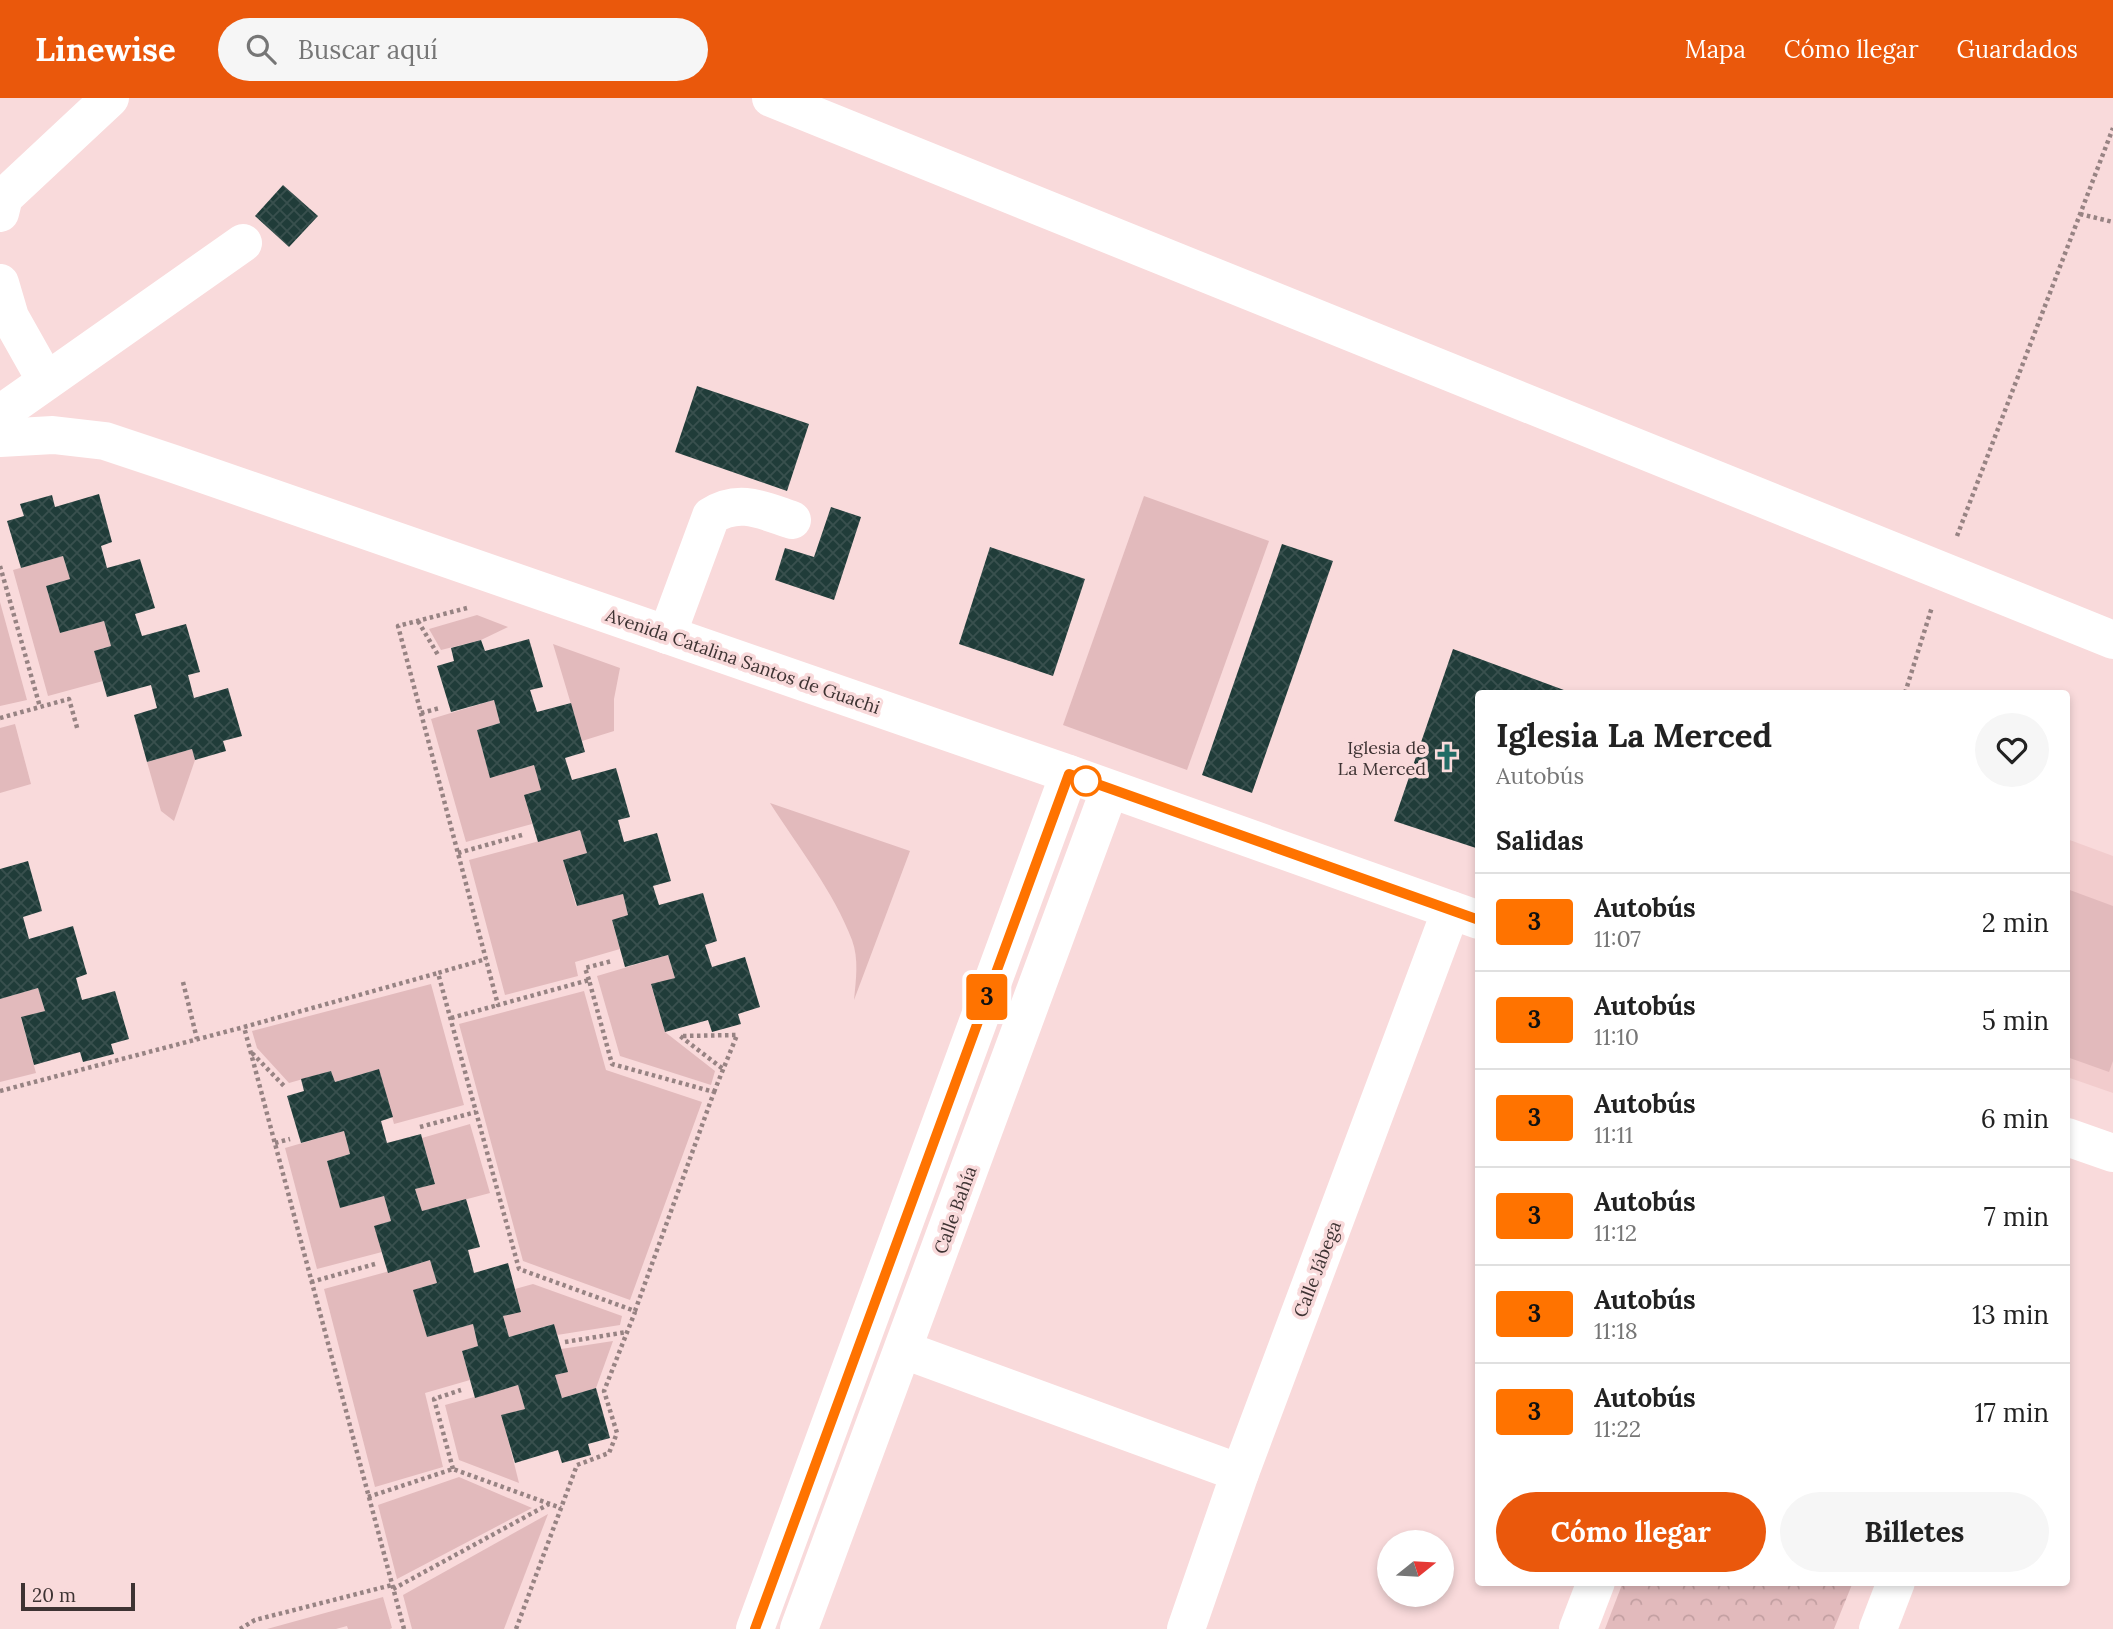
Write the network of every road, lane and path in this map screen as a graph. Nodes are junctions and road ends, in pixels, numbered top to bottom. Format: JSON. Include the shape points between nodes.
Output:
{"nodes":[{"id":1,"x":110,"y":98,"type":"edge"},
{"id":2,"x":771,"y":98,"type":"edge"},
{"id":3,"x":2113,"y":128,"type":"edge"},
{"id":4,"x":0,"y":212,"type":"edge"},
{"id":5,"x":2080,"y":214,"type":"junction"},
{"id":6,"x":2113,"y":222,"type":"edge"},
{"id":7,"x":243,"y":243,"type":"dead end"},
{"id":8,"x":0,"y":283,"type":"edge"},
{"id":9,"x":46,"y":381,"type":"junction"},
{"id":10,"x":0,"y":414,"type":"edge"},
{"id":11,"x":0,"y":438,"type":"edge"},
{"id":12,"x":792,"y":520,"type":"dead end"},
{"id":13,"x":0,"y":566,"type":"edge"},
{"id":14,"x":1943,"y":572,"type":"junction"},
{"id":15,"x":470,"y":607,"type":"dead end"},
{"id":16,"x":418,"y":621,"type":"junction"},
{"id":17,"x":667,"y":635,"type":"junction"},
{"id":18,"x":2113,"y":640,"type":"edge"},
{"id":19,"x":438,"y":655,"type":"dead end"},
{"id":20,"x":1906,"y":690,"type":"edge"},
{"id":21,"x":40,"y":707,"type":"junction"},
{"id":22,"x":440,"y":708,"type":"dead end"},
{"id":23,"x":421,"y":713,"type":"junction"},
{"id":24,"x":0,"y":718,"type":"edge"},
{"id":25,"x":78,"y":731,"type":"dead end"},
{"id":26,"x":1069,"y":774,"type":"junction"},
{"id":27,"x":1109,"y":791,"type":"junction"},
{"id":28,"x":522,"y":835,"type":"dead end"},
{"id":29,"x":458,"y":853,"type":"junction"},
{"id":30,"x":1465,"y":915,"type":"edge"},
{"id":31,"x":486,"y":960,"type":"junction"},
{"id":32,"x":612,"y":961,"type":"dead end"},
{"id":33,"x":438,"y":973,"type":"junction"},
{"id":34,"x":589,"y":980,"type":"junction"},
{"id":35,"x":183,"y":982,"type":"dead end"},
{"id":36,"x":498,"y":1004,"type":"junction"},
{"id":37,"x":451,"y":1018,"type":"junction"},
{"id":38,"x":244,"y":1027,"type":"junction"},
{"id":39,"x":197,"y":1039,"type":"junction"},
{"id":40,"x":250,"y":1051,"type":"junction"},
{"id":41,"x":723,"y":1069,"type":"junction"},
{"id":42,"x":286,"y":1088,"type":"dead end"},
{"id":43,"x":0,"y":1091,"type":"edge"},
{"id":44,"x":714,"y":1092,"type":"junction"},
{"id":45,"x":476,"y":1112,"type":"junction"},
{"id":46,"x":420,"y":1126,"type":"dead end"},
{"id":47,"x":2070,"y":1138,"type":"edge"},
{"id":48,"x":290,"y":1139,"type":"dead end"},
{"id":49,"x":275,"y":1143,"type":"junction"},
{"id":50,"x":2113,"y":1153,"type":"edge"},
{"id":51,"x":375,"y":1264,"type":"dead end"},
{"id":52,"x":311,"y":1282,"type":"junction"},
{"id":53,"x":635,"y":1311,"type":"junction"},
{"id":54,"x":627,"y":1332,"type":"junction"},
{"id":55,"x":565,"y":1342,"type":"dead end"},
{"id":56,"x":904,"y":1350,"type":"junction"},
{"id":57,"x":461,"y":1390,"type":"dead end"},
{"id":58,"x":453,"y":1469,"type":"junction"},
{"id":59,"x":1240,"y":1473,"type":"junction"},
{"id":60,"x":369,"y":1497,"type":"junction"},
{"id":61,"x":550,"y":1504,"type":"junction"},
{"id":62,"x":561,"y":1508,"type":"junction"},
{"id":63,"x":1594,"y":1586,"type":"edge"},
{"id":64,"x":1894,"y":1586,"type":"edge"},
{"id":65,"x":392,"y":1587,"type":"junction"},
{"id":66,"x":256,"y":1620,"type":"junction"},
{"id":67,"x":240,"y":1629,"type":"edge"},
{"id":68,"x":258,"y":1629,"type":"edge"},
{"id":69,"x":404,"y":1629,"type":"edge"},
{"id":70,"x":516,"y":1629,"type":"edge"},
{"id":71,"x":755,"y":1629,"type":"edge"},
{"id":72,"x":799,"y":1629,"type":"edge"},
{"id":73,"x":1186,"y":1629,"type":"edge"},
{"id":74,"x":1578,"y":1629,"type":"edge"},
{"id":75,"x":1878,"y":1629,"type":"edge"}],
"edges":[{"from":1,"to":4,"type":"street","via":[[4,197]]},
{"from":2,"to":14,"type":"street"},
{"from":3,"to":5,"type":"path"},
{"from":5,"to":6,"type":"path"},
{"from":5,"to":14,"type":"path"},
{"from":7,"to":9,"type":"street"},
{"from":8,"to":9,"type":"street","via":[[10,317]]},
{"from":9,"to":10,"type":"street"},
{"from":11,"to":17,"type":"street","name":"Avenida Catalina Santos de Guachi","via":[[53,435],[105,441]]},
{"from":12,"to":17,"type":"street","via":[[745,504],[711,516]]},
{"from":13,"to":21,"type":"path"},
{"from":14,"to":18,"type":"street"},
{"from":14,"to":20,"type":"path"},
{"from":15,"to":16,"type":"path"},
{"from":16,"to":19,"type":"path"},
{"from":16,"to":23,"type":"path","via":[[398,626]]},
{"from":17,"to":26,"type":"street","name":"Avenida Catalina Santos de Guachi"},
{"from":21,"to":24,"type":"path"},
{"from":21,"to":25,"type":"path","via":[[69,699]]},
{"from":22,"to":23,"type":"path"},
{"from":23,"to":29,"type":"path"},
{"from":26,"to":27,"type":"street","name":"Avenida Catalina Santos de Guachi"},
{"from":26,"to":71,"type":"street"},
{"from":27,"to":30,"type":"street","name":"Avenida Catalina Santos de Guachi"},
{"from":27,"to":56,"type":"street","name":"Calle Bahía"},
{"from":28,"to":29,"type":"path"},
{"from":29,"to":31,"type":"path"},
{"from":30,"to":59,"type":"street","name":"Calle Jábega"},
{"from":31,"to":33,"type":"path"},
{"from":31,"to":36,"type":"path"},
{"from":32,"to":34,"type":"path","via":[[585,968]]},
{"from":33,"to":37,"type":"path"},
{"from":33,"to":38,"type":"path"},
{"from":34,"to":36,"type":"path"},
{"from":34,"to":44,"type":"path","via":[[612,1064]]},
{"from":35,"to":39,"type":"path"},
{"from":36,"to":37,"type":"path"},
{"from":37,"to":45,"type":"path"},
{"from":38,"to":39,"type":"path"},
{"from":38,"to":40,"type":"path"},
{"from":39,"to":43,"type":"path"},
{"from":40,"to":42,"type":"path"},
{"from":40,"to":49,"type":"path"},
{"from":41,"to":41,"type":"path","via":[[737,1035],[680,1037],[702,1053]]},
{"from":41,"to":44,"type":"path"},
{"from":44,"to":53,"type":"path"},
{"from":45,"to":46,"type":"path"},
{"from":45,"to":53,"type":"path","via":[[519,1269]]},
{"from":47,"to":50,"type":"street"},
{"from":48,"to":49,"type":"path"},
{"from":49,"to":52,"type":"path"},
{"from":51,"to":52,"type":"path"},
{"from":52,"to":60,"type":"path"},
{"from":53,"to":54,"type":"path"},
{"from":54,"to":55,"type":"path"},
{"from":54,"to":62,"type":"path","via":[[604,1391],[617,1433],[609,1453],[577,1465]]},
{"from":56,"to":59,"type":"street"},
{"from":56,"to":72,"type":"street","name":"Calle Bahía"},
{"from":57,"to":58,"type":"path","via":[[434,1399]]},
{"from":58,"to":60,"type":"path"},
{"from":58,"to":61,"type":"path"},
{"from":59,"to":73,"type":"street","name":"Calle Jábega"},
{"from":60,"to":65,"type":"path"},
{"from":61,"to":62,"type":"path"},
{"from":61,"to":65,"type":"path"},
{"from":62,"to":70,"type":"path"},
{"from":63,"to":74,"type":"street"},
{"from":64,"to":75,"type":"street"},
{"from":65,"to":66,"type":"path"},
{"from":65,"to":69,"type":"path"},
{"from":66,"to":67,"type":"path"},
{"from":66,"to":68,"type":"path"}]}
